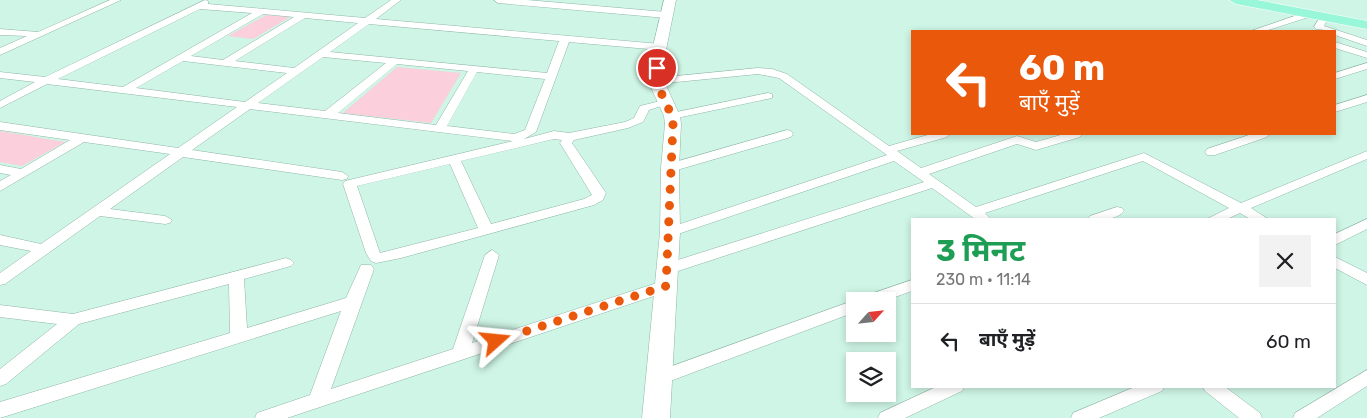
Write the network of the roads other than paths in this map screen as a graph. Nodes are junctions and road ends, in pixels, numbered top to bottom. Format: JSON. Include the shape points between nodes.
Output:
{"nodes":[{"id":1,"x":117,"y":0,"type":"edge"},
{"id":2,"x":210,"y":0,"type":"edge"},
{"id":3,"x":397,"y":0,"type":"edge"},
{"id":4,"x":498,"y":0,"type":"edge"},
{"id":5,"x":1236,"y":0,"type":"edge"},
{"id":6,"x":1260,"y":0,"type":"edge"},
{"id":7,"x":589,"y":4,"type":"edge"},
{"id":8,"x":198,"y":6,"type":"junction"},
{"id":9,"x":668,"y":7,"type":"edge"},
{"id":10,"x":261,"y":12,"type":"junction"},
{"id":11,"x":1309,"y":14,"type":"junction"},
{"id":12,"x":302,"y":16,"type":"junction"},
{"id":13,"x":1367,"y":20,"type":"edge"},
{"id":14,"x":366,"y":22,"type":"junction"},
{"id":15,"x":1367,"y":24,"type":"edge"},
{"id":16,"x":1319,"y":25,"type":"edge"},
{"id":17,"x":1259,"y":30,"type":"edge"},
{"id":18,"x":0,"y":32,"type":"edge"},
{"id":19,"x":1336,"y":33,"type":"edge"},
{"id":20,"x":40,"y":34,"type":"junction"},
{"id":21,"x":565,"y":39,"type":"junction"},
{"id":22,"x":1367,"y":43,"type":"edge"},
{"id":23,"x":1336,"y":45,"type":"edge"},
{"id":24,"x":660,"y":47,"type":"junction"},
{"id":25,"x":0,"y":52,"type":"edge"},
{"id":26,"x":321,"y":54,"type":"junction"},
{"id":27,"x":1367,"y":55,"type":"edge"},
{"id":28,"x":182,"y":58,"type":"junction"},
{"id":29,"x":395,"y":61,"type":"junction"},
{"id":30,"x":226,"y":62,"type":"junction"},
{"id":31,"x":1367,"y":66,"type":"edge"},
{"id":32,"x":474,"y":69,"type":"junction"},
{"id":33,"x":297,"y":70,"type":"junction"},
{"id":34,"x":0,"y":75,"type":"edge"},
{"id":35,"x":551,"y":76,"type":"junction"},
{"id":36,"x":1336,"y":76,"type":"edge"},
{"id":37,"x":656,"y":81,"type":"junction"},
{"id":38,"x":42,"y":83,"type":"junction"},
{"id":39,"x":124,"y":90,"type":"junction"},
{"id":40,"x":768,"y":96,"type":"dead end"},
{"id":41,"x":1367,"y":98,"type":"edge"},
{"id":42,"x":0,"y":105,"type":"edge"},
{"id":43,"x":247,"y":106,"type":"junction"},
{"id":44,"x":1336,"y":109,"type":"edge"},
{"id":45,"x":668,"y":110,"type":"junction"},
{"id":46,"x":328,"y":115,"type":"junction"},
{"id":47,"x":0,"y":126,"type":"edge"},
{"id":48,"x":439,"y":128,"type":"junction"},
{"id":49,"x":787,"y":134,"type":"dead end"},
{"id":50,"x":940,"y":135,"type":"edge"},
{"id":51,"x":1031,"y":135,"type":"edge"},
{"id":52,"x":1073,"y":135,"type":"edge"},
{"id":53,"x":1260,"y":135,"type":"edge"},
{"id":54,"x":83,"y":137,"type":"junction"},
{"id":55,"x":568,"y":137,"type":"junction"},
{"id":56,"x":1017,"y":140,"type":"junction"},
{"id":57,"x":182,"y":152,"type":"junction"},
{"id":58,"x":1211,"y":152,"type":"dead end"},
{"id":59,"x":892,"y":153,"type":"junction"},
{"id":60,"x":1367,"y":155,"type":"edge"},
{"id":61,"x":454,"y":159,"type":"junction"},
{"id":62,"x":670,"y":168,"type":"junction"},
{"id":63,"x":0,"y":169,"type":"edge"},
{"id":64,"x":921,"y":172,"type":"junction"},
{"id":65,"x":24,"y":173,"type":"junction"},
{"id":66,"x":342,"y":176,"type":"dead end"},
{"id":67,"x":936,"y":183,"type":"junction"},
{"id":68,"x":0,"y":187,"type":"edge"},
{"id":69,"x":1240,"y":207,"type":"junction"},
{"id":70,"x":1117,"y":211,"type":"dead end"},
{"id":71,"x":96,"y":212,"type":"junction"},
{"id":72,"x":980,"y":216,"type":"edge"},
{"id":73,"x":1098,"y":218,"type":"edge"},
{"id":74,"x":1216,"y":218,"type":"edge"},
{"id":75,"x":1259,"y":218,"type":"edge"},
{"id":76,"x":165,"y":220,"type":"dead end"},
{"id":77,"x":1367,"y":223,"type":"edge"},
{"id":78,"x":487,"y":231,"type":"junction"},
{"id":79,"x":670,"y":232,"type":"junction"},
{"id":80,"x":1336,"y":239,"type":"edge"},
{"id":81,"x":0,"y":240,"type":"edge"},
{"id":82,"x":44,"y":249,"type":"junction"},
{"id":83,"x":492,"y":255,"type":"dead end"},
{"id":84,"x":286,"y":263,"type":"dead end"},
{"id":85,"x":1336,"y":263,"type":"edge"},
{"id":86,"x":366,"y":269,"type":"dead end"},
{"id":87,"x":236,"y":276,"type":"junction"},
{"id":88,"x":666,"y":278,"type":"junction"},
{"id":89,"x":0,"y":280,"type":"edge"},
{"id":90,"x":1367,"y":280,"type":"edge"},
{"id":91,"x":911,"y":285,"type":"edge"},
{"id":92,"x":893,"y":292,"type":"edge"},
{"id":93,"x":352,"y":302,"type":"junction"},
{"id":94,"x":846,"y":309,"type":"edge"},
{"id":95,"x":0,"y":311,"type":"edge"},
{"id":96,"x":73,"y":320,"type":"junction"},
{"id":97,"x":239,"y":337,"type":"junction"},
{"id":98,"x":461,"y":352,"type":"junction"},
{"id":99,"x":1367,"y":376,"type":"edge"},
{"id":100,"x":659,"y":378,"type":"junction"},
{"id":101,"x":0,"y":379,"type":"edge"},
{"id":102,"x":952,"y":388,"type":"edge"},
{"id":103,"x":1151,"y":388,"type":"edge"},
{"id":104,"x":1214,"y":388,"type":"edge"},
{"id":105,"x":318,"y":400,"type":"junction"},
{"id":106,"x":0,"y":410,"type":"edge"},
{"id":107,"x":264,"y":418,"type":"edge"},
{"id":108,"x":656,"y":418,"type":"edge"},
{"id":109,"x":887,"y":418,"type":"edge"},
{"id":110,"x":1080,"y":418,"type":"edge"},
{"id":111,"x":1253,"y":418,"type":"edge"},
{"id":112,"x":1302,"y":418,"type":"edge"}],
"edges":[{"from":1,"to":20,"type":"street"},
{"from":2,"to":8,"type":"street"},
{"from":3,"to":14,"type":"street"},
{"from":4,"to":7,"type":"street"},
{"from":5,"to":11,"type":"main road"},
{"from":6,"to":13,"type":"main road"},
{"from":7,"to":9,"type":"street"},
{"from":8,"to":10,"type":"street"},
{"from":8,"to":38,"type":"street"},
{"from":9,"to":24,"type":"street"},
{"from":10,"to":12,"type":"street"},
{"from":10,"to":28,"type":"street"},
{"from":11,"to":16,"type":"main road"},
{"from":11,"to":17,"type":"street"},
{"from":12,"to":14,"type":"street"},
{"from":12,"to":30,"type":"street"},
{"from":14,"to":21,"type":"street"},
{"from":14,"to":26,"type":"street"},
{"from":15,"to":16,"type":"main road"},
{"from":18,"to":20,"type":"street"},
{"from":19,"to":22,"type":"street"},
{"from":20,"to":25,"type":"street"},
{"from":21,"to":24,"type":"street"},
{"from":21,"to":35,"type":"street"},
{"from":23,"to":27,"type":"street"},
{"from":24,"to":37,"type":"street"},
{"from":26,"to":29,"type":"street"},
{"from":26,"to":33,"type":"street"},
{"from":28,"to":30,"type":"street"},
{"from":28,"to":39,"type":"street"},
{"from":29,"to":32,"type":"street"},
{"from":29,"to":46,"type":"street"},
{"from":30,"to":33,"type":"street"},
{"from":31,"to":36,"type":"street"},
{"from":32,"to":35,"type":"street"},
{"from":32,"to":48,"type":"street"},
{"from":33,"to":43,"type":"street"},
{"from":34,"to":38,"type":"street"},
{"from":35,"to":48,"type":"street","via":[[530,132],[524,136],[514,138]]},
{"from":37,"to":45,"type":"street"},
{"from":37,"to":59,"type":"street","via":[[772,72],[783,76]]},
{"from":38,"to":39,"type":"street"},
{"from":38,"to":42,"type":"street"},
{"from":39,"to":43,"type":"street"},
{"from":40,"to":45,"type":"street"},
{"from":41,"to":44,"type":"street"},
{"from":43,"to":46,"type":"street"},
{"from":43,"to":57,"type":"street"},
{"from":45,"to":55,"type":"street","via":[[644,108],[639,120],[628,125]]},
{"from":45,"to":62,"type":"street"},
{"from":46,"to":48,"type":"street"},
{"from":47,"to":54,"type":"street"},
{"from":49,"to":62,"type":"street"},
{"from":50,"to":59,"type":"street"},
{"from":51,"to":56,"type":"street"},
{"from":52,"to":56,"type":"street","via":[[1036,146]]},
{"from":53,"to":58,"type":"street"},
{"from":54,"to":57,"type":"street"},
{"from":54,"to":65,"type":"street"},
{"from":55,"to":61,"type":"street","via":[[554,135]]},
{"from":55,"to":78,"type":"street","via":[[566,143],[599,193],[598,197],[581,205]]},
{"from":56,"to":64,"type":"street"},
{"from":57,"to":66,"type":"street"},
{"from":57,"to":71,"type":"street"},
{"from":59,"to":64,"type":"street"},
{"from":59,"to":79,"type":"street"},
{"from":60,"to":69,"type":"street"},
{"from":61,"to":78,"type":"street"},
{"from":61,"to":78,"type":"street","via":[[350,184],[373,254],[376,258],[385,257]]},
{"from":62,"to":79,"type":"street"},
{"from":63,"to":65,"type":"street"},
{"from":64,"to":67,"type":"street"},
{"from":65,"to":68,"type":"street"},
{"from":67,"to":72,"type":"street"},
{"from":67,"to":88,"type":"street"},
{"from":69,"to":72,"type":"street","via":[[1144,157]]},
{"from":69,"to":74,"type":"street"},
{"from":69,"to":75,"type":"street"},
{"from":70,"to":73,"type":"street"},
{"from":71,"to":76,"type":"street"},
{"from":71,"to":82,"type":"street"},
{"from":77,"to":80,"type":"street"},
{"from":79,"to":88,"type":"street"},
{"from":81,"to":82,"type":"street"},
{"from":82,"to":89,"type":"street"},
{"from":83,"to":98,"type":"street"},
{"from":84,"to":87,"type":"street"},
{"from":85,"to":90,"type":"street"},
{"from":86,"to":93,"type":"street"},
{"from":87,"to":96,"type":"street"},
{"from":87,"to":97,"type":"street"},
{"from":88,"to":98,"type":"street"},
{"from":88,"to":100,"type":"street"},
{"from":91,"to":92,"type":"street"},
{"from":93,"to":97,"type":"street"},
{"from":93,"to":105,"type":"street"},
{"from":94,"to":100,"type":"street"},
{"from":95,"to":96,"type":"street"},
{"from":96,"to":101,"type":"street"},
{"from":97,"to":106,"type":"street"},
{"from":98,"to":105,"type":"street"},
{"from":99,"to":112,"type":"street"},
{"from":100,"to":108,"type":"street"},
{"from":102,"to":109,"type":"street"},
{"from":103,"to":110,"type":"street"},
{"from":104,"to":111,"type":"street"},
{"from":105,"to":107,"type":"street"}]}
